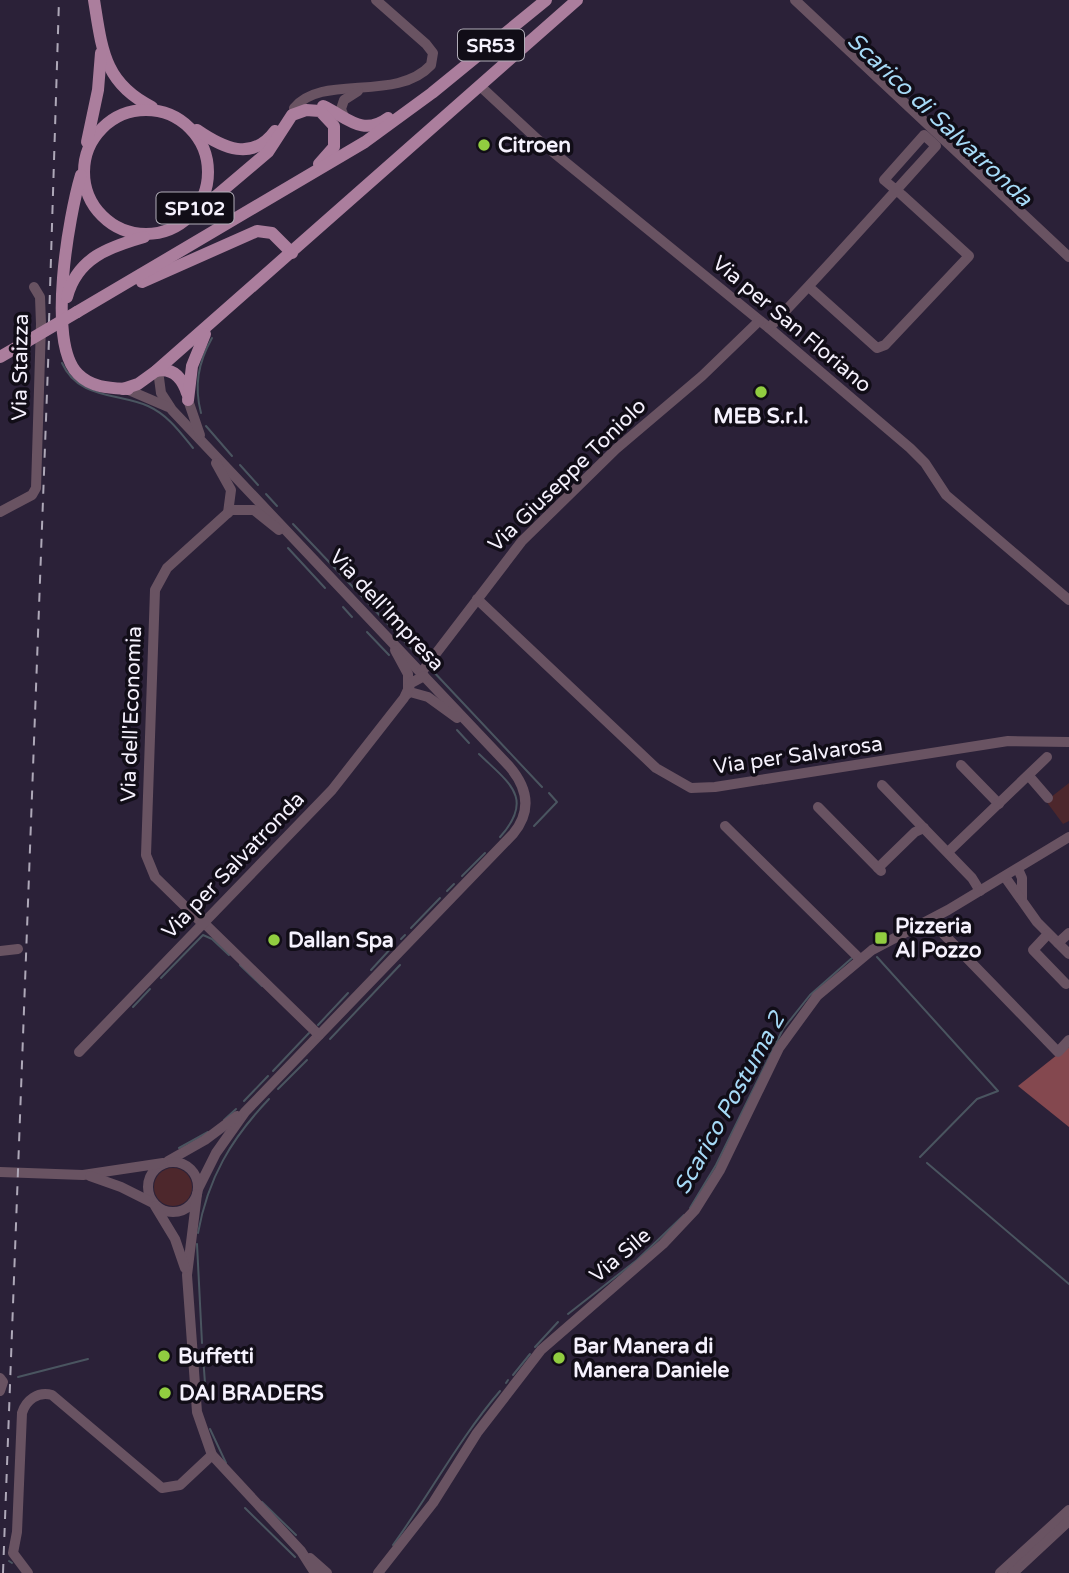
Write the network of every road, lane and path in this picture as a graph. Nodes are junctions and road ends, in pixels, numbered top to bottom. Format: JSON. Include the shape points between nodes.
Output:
{"nodes":[{"id":1,"x":94,"y":0,"type":"edge"},
{"id":2,"x":376,"y":0,"type":"edge"},
{"id":3,"x":546,"y":0,"type":"edge"},
{"id":4,"x":577,"y":0,"type":"edge"},
{"id":5,"x":796,"y":0,"type":"edge"},
{"id":6,"x":101,"y":39,"type":"junction"},
{"id":7,"x":481,"y":86,"type":"junction"},
{"id":8,"x":369,"y":88,"type":"junction"},
{"id":9,"x":435,"y":90,"type":"junction"},
{"id":10,"x":300,"y":109,"type":"junction"},
{"id":11,"x":159,"y":111,"type":"junction"},
{"id":12,"x":345,"y":120,"type":"junction"},
{"id":13,"x":188,"y":125,"type":"junction"},
{"id":14,"x":84,"y":163,"type":"junction"},
{"id":15,"x":896,"y":190,"type":"junction"},
{"id":16,"x":265,"y":202,"type":"junction"},
{"id":17,"x":186,"y":218,"type":"junction"},
{"id":18,"x":155,"y":234,"type":"junction"},
{"id":19,"x":292,"y":253,"type":"junction"},
{"id":20,"x":1069,"y":257,"type":"edge"},
{"id":21,"x":34,"y":287,"type":"dead end"},
{"id":22,"x":809,"y":287,"type":"junction"},
{"id":23,"x":81,"y":310,"type":"junction"},
{"id":24,"x":63,"y":315,"type":"junction"},
{"id":25,"x":759,"y":321,"type":"junction"},
{"id":26,"x":769,"y":328,"type":"junction"},
{"id":27,"x":204,"y":332,"type":"junction"},
{"id":28,"x":0,"y":357,"type":"edge"},
{"id":29,"x":161,"y":372,"type":"junction"},
{"id":30,"x":124,"y":389,"type":"junction"},
{"id":31,"x":188,"y":400,"type":"junction"},
{"id":32,"x":172,"y":410,"type":"junction"},
{"id":33,"x":204,"y":442,"type":"junction"},
{"id":34,"x":0,"y":512,"type":"edge"},
{"id":35,"x":228,"y":513,"type":"junction"},
{"id":36,"x":293,"y":538,"type":"junction"},
{"id":37,"x":477,"y":599,"type":"junction"},
{"id":38,"x":1069,"y":600,"type":"edge"},
{"id":39,"x":391,"y":640,"type":"junction"},
{"id":40,"x":423,"y":675,"type":"junction"},
{"id":41,"x":408,"y":692,"type":"junction"},
{"id":42,"x":472,"y":727,"type":"junction"},
{"id":43,"x":1069,"y":743,"type":"edge"},
{"id":44,"x":1047,"y":757,"type":"dead end"},
{"id":45,"x":961,"y":765,"type":"dead end"},
{"id":46,"x":1029,"y":776,"type":"junction"},
{"id":47,"x":882,"y":785,"type":"dead end"},
{"id":48,"x":1048,"y":798,"type":"dead end"},
{"id":49,"x":999,"y":804,"type":"junction"},
{"id":50,"x":818,"y":807,"type":"dead end"},
{"id":51,"x":725,"y":826,"type":"dead end"},
{"id":52,"x":924,"y":828,"type":"junction"},
{"id":53,"x":1069,"y":837,"type":"edge"},
{"id":54,"x":948,"y":852,"type":"junction"},
{"id":55,"x":1018,"y":869,"type":"junction"},
{"id":56,"x":1004,"y":877,"type":"junction"},
{"id":57,"x":980,"y":891,"type":"junction"},
{"id":58,"x":1022,"y":901,"type":"junction"},
{"id":59,"x":930,"y":920,"type":"junction"},
{"id":60,"x":204,"y":924,"type":"junction"},
{"id":61,"x":1069,"y":933,"type":"edge"},
{"id":62,"x":1048,"y":934,"type":"junction"},
{"id":63,"x":1058,"y":943,"type":"junction"},
{"id":64,"x":19,"y":948,"type":"dead end"},
{"id":65,"x":0,"y":951,"type":"edge"},
{"id":66,"x":1069,"y":954,"type":"edge"},
{"id":67,"x":859,"y":958,"type":"junction"},
{"id":68,"x":1066,"y":984,"type":"dead end"},
{"id":69,"x":319,"y":1035,"type":"junction"},
{"id":70,"x":1069,"y":1040,"type":"edge"},
{"id":71,"x":79,"y":1052,"type":"dead end"},
{"id":72,"x":248,"y":1107,"type":"junction"},
{"id":73,"x":164,"y":1163,"type":"junction"},
{"id":74,"x":0,"y":1172,"type":"edge"},
{"id":75,"x":83,"y":1175,"type":"junction"},
{"id":76,"x":198,"y":1191,"type":"junction"},
{"id":77,"x":154,"y":1204,"type":"junction"},
{"id":78,"x":187,"y":1275,"type":"junction"},
{"id":79,"x":0,"y":1378,"type":"edge"},
{"id":80,"x":0,"y":1391,"type":"edge"},
{"id":81,"x":212,"y":1455,"type":"junction"},
{"id":82,"x":1069,"y":1510,"type":"edge"},
{"id":83,"x":1066,"y":1523,"type":"edge"},
{"id":84,"x":301,"y":1551,"type":"junction"},
{"id":85,"x":378,"y":1571,"type":"edge"},
{"id":86,"x":28,"y":1573,"type":"edge"},
{"id":87,"x":314,"y":1573,"type":"edge"},
{"id":88,"x":327,"y":1573,"type":"edge"},
{"id":89,"x":1000,"y":1573,"type":"edge"},
{"id":90,"x":1013,"y":1573,"type":"edge"}],
"edges":[{"from":1,"to":6,"type":"main road","number":"SP102"},
{"from":2,"to":8,"type":"street","via":[[426,44],[434,58],[413,78]]},
{"from":3,"to":9,"type":"main road","number":"SR53"},
{"from":4,"to":7,"type":"main road"},
{"from":5,"to":20,"type":"street"},
{"from":6,"to":11,"type":"main road","number":"SP102","via":[[120,86]]},
{"from":6,"to":14,"type":"main road","number":"SP102","via":[[99,83]]},
{"from":7,"to":19,"type":"main road"},
{"from":7,"to":25,"type":"street","name":"Via per San Floriano","via":[[537,139]]},
{"from":8,"to":10,"type":"street","via":[[317,95],[301,101]]},
{"from":8,"to":12,"type":"street","via":[[344,100]]},
{"from":9,"to":12,"type":"main road","via":[[377,124],[362,126]]},
{"from":9,"to":16,"type":"main road","number":"SR53","via":[[354,149]]},
{"from":10,"to":12,"type":"main road","via":[[318,104]]},
{"from":10,"to":13,"type":"main road","via":[[268,139],[246,150],[223,147]]},
{"from":10,"to":16,"type":"main road","via":[[322,112],[331,120],[336,132],[333,149]]},
{"from":10,"to":17,"type":"main road","via":[[258,161]]},
{"from":11,"to":13,"type":"main road","number":"SP102"},
{"from":11,"to":14,"type":"main road","via":[[135,111],[113,119],[95,135]]},
{"from":13,"to":17,"type":"main road","number":"SP102","via":[[202,145],[208,169],[201,198]]},
{"from":14,"to":18,"type":"main road","number":"SP102","via":[[87,194],[103,217],[127,232]]},
{"from":14,"to":24,"type":"main road","via":[[66,260]]},
{"from":15,"to":15,"type":"street","via":[[936,146],[924,135],[884,180]]},
{"from":15,"to":22,"type":"street"},
{"from":15,"to":22,"type":"street","via":[[969,256],[885,345],[877,348]]},
{"from":16,"to":23,"type":"main road","number":"SR53"},
{"from":17,"to":18,"type":"main road","number":"SP102"},
{"from":18,"to":24,"type":"main road","via":[[112,247],[90,260],[73,280]]},
{"from":19,"to":23,"type":"main road","via":[[272,233],[253,232]]},
{"from":19,"to":27,"type":"main road"},
{"from":21,"to":34,"type":"street","name":"Via Staizza","via":[[40,297],[41,324],[36,488],[32,495]]},
{"from":22,"to":26,"type":"street"},
{"from":23,"to":28,"type":"main road","number":"SR53","bridge":true},
{"from":24,"to":30,"type":"main road","via":[[66,352],[76,373],[99,386]]},
{"from":25,"to":26,"type":"street","name":"Via per San Floriano"},
{"from":25,"to":37,"type":"street","name":"Via Giuseppe Toniolo","via":[[579,484],[522,541]]},
{"from":26,"to":38,"type":"street","name":"Via per San Floriano","via":[[918,455],[946,495]]},
{"from":27,"to":29,"type":"main road"},
{"from":27,"to":31,"type":"main road","via":[[192,366]]},
{"from":29,"to":30,"type":"main road"},
{"from":29,"to":31,"type":"main road","via":[[181,379]]},
{"from":29,"to":32,"type":"street","name":"Via dell'Impresa","via":[[161,393]]},
{"from":30,"to":32,"type":"street","name":"Via dell'Impresa"},
{"from":31,"to":33,"type":"street","name":"Via dell'Impresa"},
{"from":32,"to":33,"type":"street","name":"Via dell'Impresa"},
{"from":33,"to":35,"type":"street","via":[[231,490]]},
{"from":33,"to":36,"type":"street","name":"Via dell'Impresa"},
{"from":35,"to":36,"type":"street","via":[[240,508],[254,510]]},
{"from":35,"to":60,"type":"street","name":"Via dell'Economia","via":[[163,572],[154,600],[146,855],[155,877]]},
{"from":36,"to":39,"type":"street","name":"Via dell'Impresa"},
{"from":37,"to":40,"type":"street","name":"Via Giuseppe Toniolo"},
{"from":37,"to":43,"type":"street","name":"Via per Salvarosa","via":[[656,768],[691,788],[1008,741]]},
{"from":39,"to":40,"type":"street","name":"Via dell'Impresa"},
{"from":39,"to":41,"type":"street","via":[[408,674]]},
{"from":40,"to":41,"type":"street","name":"Via per Salvatronda"},
{"from":40,"to":42,"type":"street","name":"Via dell'Impresa"},
{"from":41,"to":42,"type":"street","via":[[427,696]]},
{"from":41,"to":60,"type":"street","name":"Via per Salvatronda","via":[[338,783]]},
{"from":42,"to":69,"type":"street","name":"Via dell'Impresa","via":[[520,780],[526,812],[513,834]]},
{"from":44,"to":46,"type":"street"},
{"from":45,"to":49,"type":"street"},
{"from":46,"to":48,"type":"street"},
{"from":46,"to":49,"type":"street"},
{"from":47,"to":52,"type":"street"},
{"from":49,"to":54,"type":"street"},
{"from":50,"to":52,"type":"street","via":[[880,869]]},
{"from":51,"to":67,"type":"street"},
{"from":52,"to":54,"type":"street"},
{"from":53,"to":55,"type":"street","name":"Via Sile"},
{"from":54,"to":57,"type":"street"},
{"from":55,"to":56,"type":"street","name":"Via Sile"},
{"from":55,"to":58,"type":"street"},
{"from":56,"to":57,"type":"street","name":"Via Sile"},
{"from":56,"to":58,"type":"street"},
{"from":57,"to":59,"type":"street","name":"Via Sile"},
{"from":58,"to":62,"type":"street"},
{"from":59,"to":67,"type":"street","name":"Via Sile"},
{"from":59,"to":70,"type":"street","via":[[1058,1052]]},
{"from":60,"to":69,"type":"street","name":"Via dell'Economia"},
{"from":60,"to":71,"type":"street","name":"Via per Salvatronda"},
{"from":61,"to":63,"type":"street"},
{"from":62,"to":63,"type":"street"},
{"from":62,"to":68,"type":"street","via":[[1033,950]]},
{"from":63,"to":66,"type":"street"},
{"from":64,"to":65,"type":"street"},
{"from":67,"to":85,"type":"street","name":"Via Sile","via":[[822,991],[790,1029],[720,1170],[695,1210],[663,1244],[538,1353],[477,1433],[433,1503]]},
{"from":69,"to":72,"type":"street"},
{"from":72,"to":73,"type":"street","via":[[205,1140]]},
{"from":72,"to":76,"type":"street"},
{"from":73,"to":75,"type":"street"},
{"from":73,"to":76,"type":"street","via":[[178,1162],[191,1168]]},
{"from":73,"to":77,"type":"street","via":[[149,1179],[147,1189]]},
{"from":74,"to":75,"type":"street"},
{"from":75,"to":77,"type":"street","via":[[117,1185]]},
{"from":76,"to":77,"type":"street","via":[[190,1206],[181,1211],[166,1211]]},
{"from":76,"to":78,"type":"street"},
{"from":77,"to":78,"type":"street","via":[[175,1239]]},
{"from":78,"to":81,"type":"street","via":[[194,1394]]},
{"from":79,"to":80,"type":"street"},
{"from":81,"to":84,"type":"street"},
{"from":81,"to":86,"type":"street","via":[[180,1485],[162,1488],[52,1395],[38,1395],[24,1405],[13,1553]]},
{"from":82,"to":83,"type":"street"},
{"from":83,"to":89,"type":"street"},
{"from":83,"to":90,"type":"street"},
{"from":84,"to":87,"type":"street"},
{"from":84,"to":88,"type":"street"}]}
